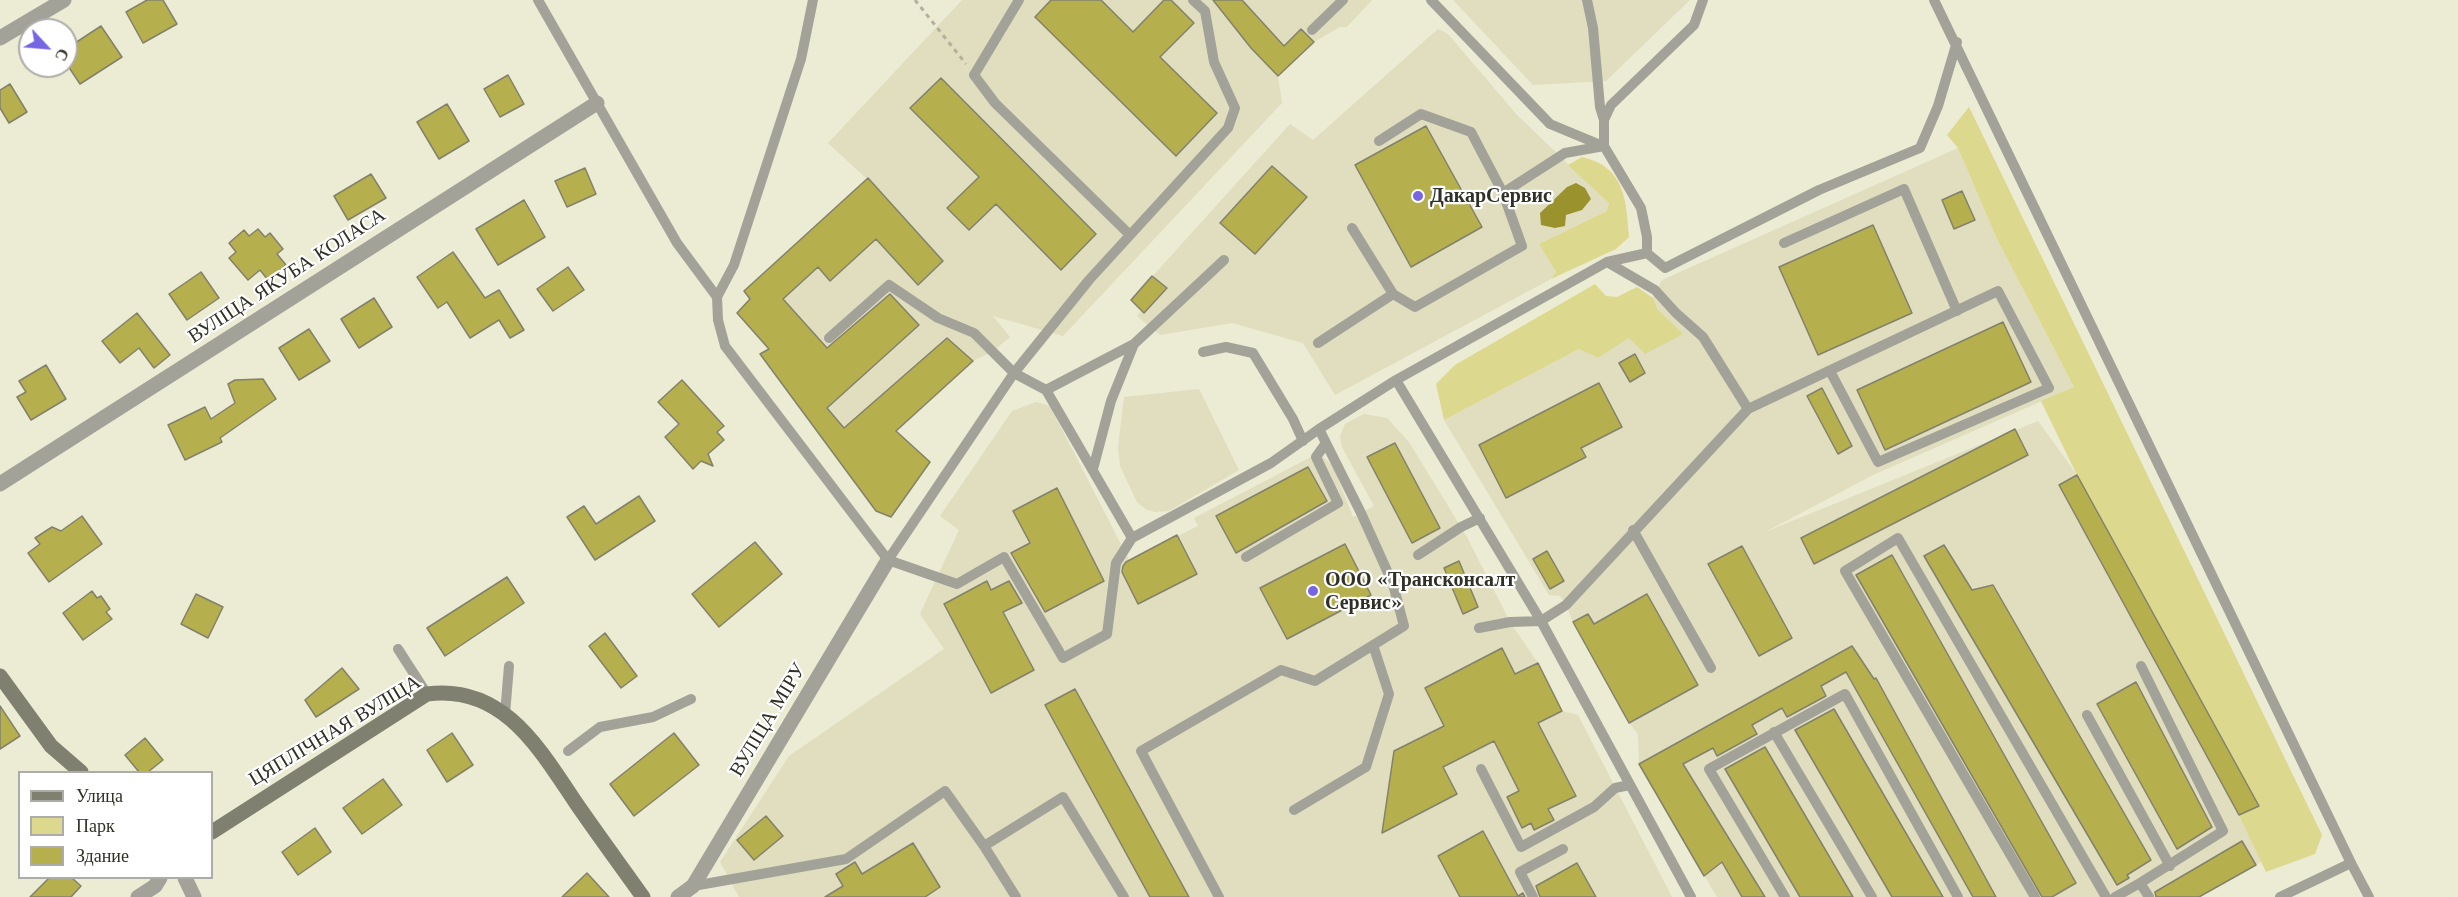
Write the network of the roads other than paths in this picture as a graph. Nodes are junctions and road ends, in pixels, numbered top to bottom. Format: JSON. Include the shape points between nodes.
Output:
{"nodes":[{"id":1,"x":64,"y":0,"type":"edge"},
{"id":2,"x":538,"y":0,"type":"edge"},
{"id":3,"x":813,"y":0,"type":"edge"},
{"id":4,"x":1019,"y":0,"type":"edge"},
{"id":5,"x":1193,"y":0,"type":"edge"},
{"id":6,"x":1343,"y":0,"type":"edge"},
{"id":7,"x":1431,"y":0,"type":"edge"},
{"id":8,"x":1587,"y":0,"type":"edge"},
{"id":9,"x":1703,"y":0,"type":"edge"},
{"id":10,"x":1934,"y":0,"type":"edge"},
{"id":11,"x":1312,"y":30,"type":"dead end"},
{"id":12,"x":0,"y":38,"type":"edge"},
{"id":13,"x":1957,"y":42,"type":"junction"},
{"id":14,"x":597,"y":103,"type":"junction"},
{"id":15,"x":1604,"y":120,"type":"junction"},
{"id":16,"x":1379,"y":141,"type":"dead end"},
{"id":17,"x":1604,"y":146,"type":"junction"},
{"id":18,"x":1503,"y":193,"type":"junction"},
{"id":19,"x":1352,"y":228,"type":"dead end"},
{"id":20,"x":1130,"y":235,"type":"junction"},
{"id":21,"x":1784,"y":243,"type":"dead end"},
{"id":22,"x":1647,"y":253,"type":"junction"},
{"id":23,"x":1224,"y":260,"type":"dead end"},
{"id":24,"x":1607,"y":262,"type":"junction"},
{"id":25,"x":1393,"y":294,"type":"junction"},
{"id":26,"x":717,"y":297,"type":"junction"},
{"id":27,"x":1957,"y":311,"type":"junction"},
{"id":28,"x":829,"y":338,"type":"dead end"},
{"id":29,"x":1318,"y":343,"type":"dead end"},
{"id":30,"x":1134,"y":344,"type":"junction"},
{"id":31,"x":1203,"y":352,"type":"dead end"},
{"id":32,"x":1830,"y":371,"type":"junction"},
{"id":33,"x":1014,"y":373,"type":"junction"},
{"id":34,"x":1396,"y":380,"type":"junction"},
{"id":35,"x":1046,"y":390,"type":"junction"},
{"id":36,"x":1748,"y":409,"type":"junction"},
{"id":37,"x":1319,"y":429,"type":"junction"},
{"id":38,"x":1303,"y":441,"type":"junction"},
{"id":39,"x":1326,"y":443,"type":"junction"},
{"id":40,"x":1093,"y":469,"type":"junction"},
{"id":41,"x":0,"y":484,"type":"edge"},
{"id":42,"x":1480,"y":518,"type":"junction"},
{"id":43,"x":1633,"y":530,"type":"junction"},
{"id":44,"x":1132,"y":538,"type":"junction"},
{"id":45,"x":1418,"y":555,"type":"dead end"},
{"id":46,"x":1246,"y":556,"type":"dead end"},
{"id":47,"x":888,"y":560,"type":"junction"},
{"id":48,"x":1541,"y":621,"type":"junction"},
{"id":49,"x":1479,"y":628,"type":"dead end"},
{"id":50,"x":1372,"y":645,"type":"junction"},
{"id":51,"x":398,"y":649,"type":"dead end"},
{"id":52,"x":509,"y":666,"type":"dead end"},
{"id":53,"x":2141,"y":666,"type":"dead end"},
{"id":54,"x":1711,"y":668,"type":"dead end"},
{"id":55,"x":0,"y":676,"type":"edge"},
{"id":56,"x":427,"y":694,"type":"junction"},
{"id":57,"x":691,"y":699,"type":"dead end"},
{"id":58,"x":505,"y":714,"type":"junction"},
{"id":59,"x":2088,"y":715,"type":"dead end"},
{"id":60,"x":1774,"y":732,"type":"junction"},
{"id":61,"x":567,"y":751,"type":"dead end"},
{"id":62,"x":1481,"y":769,"type":"dead end"},
{"id":63,"x":80,"y":771,"type":"edge"},
{"id":64,"x":1630,"y":785,"type":"junction"},
{"id":65,"x":1294,"y":810,"type":"dead end"},
{"id":66,"x":213,"y":831,"type":"edge"},
{"id":67,"x":984,"y":846,"type":"junction"},
{"id":68,"x":1563,"y":849,"type":"dead end"},
{"id":69,"x":2351,"y":863,"type":"junction"},
{"id":70,"x":2170,"y":866,"type":"junction"},
{"id":71,"x":159,"y":879,"type":"edge"},
{"id":72,"x":185,"y":879,"type":"edge"},
{"id":73,"x":2140,"y":883,"type":"junction"},
{"id":74,"x":693,"y":886,"type":"junction"},
{"id":75,"x":138,"y":897,"type":"edge"},
{"id":76,"x":194,"y":897,"type":"edge"},
{"id":77,"x":643,"y":897,"type":"edge"},
{"id":78,"x":678,"y":897,"type":"edge"},
{"id":79,"x":1016,"y":897,"type":"edge"},
{"id":80,"x":1124,"y":897,"type":"edge"},
{"id":81,"x":1218,"y":897,"type":"edge"},
{"id":82,"x":1533,"y":897,"type":"edge"},
{"id":83,"x":1691,"y":897,"type":"edge"},
{"id":84,"x":1785,"y":897,"type":"edge"},
{"id":85,"x":1872,"y":897,"type":"edge"},
{"id":86,"x":1958,"y":897,"type":"edge"},
{"id":87,"x":2035,"y":897,"type":"edge"},
{"id":88,"x":2106,"y":897,"type":"edge"},
{"id":89,"x":2115,"y":897,"type":"edge"},
{"id":90,"x":2149,"y":897,"type":"edge"},
{"id":91,"x":2280,"y":897,"type":"edge"},
{"id":92,"x":2369,"y":897,"type":"edge"}],
"edges":[{"from":1,"to":12,"type":"street"},
{"from":2,"to":14,"type":"lane"},
{"from":3,"to":26,"type":"lane","via":[[791,90],[734,265]]},
{"from":4,"to":20,"type":"lane","via":[[974,75],[995,103]]},
{"from":5,"to":20,"type":"lane","via":[[1204,12],[1215,62],[1235,108],[1228,128]]},
{"from":6,"to":11,"type":"lane"},
{"from":7,"to":17,"type":"lane","via":[[1550,124]]},
{"from":8,"to":15,"type":"lane"},
{"from":9,"to":15,"type":"lane","via":[[1694,25],[1611,105]]},
{"from":10,"to":13,"type":"lane"},
{"from":13,"to":22,"type":"lane","via":[[1938,106],[1920,148],[1819,190],[1665,268]]},
{"from":13,"to":69,"type":"lane"},
{"from":14,"to":26,"type":"lane","via":[[677,243]]},
{"from":14,"to":41,"type":"street","name":"ВУЛІЦА ЯКУБА КОЛАСА"},
{"from":15,"to":17,"type":"lane"},
{"from":16,"to":18,"type":"lane","via":[[1421,114],[1470,132]]},
{"from":17,"to":18,"type":"lane","via":[[1565,153]]},
{"from":17,"to":22,"type":"lane","via":[[1641,208]]},
{"from":18,"to":25,"type":"lane","via":[[1522,246],[1415,307]]},
{"from":19,"to":25,"type":"lane"},
{"from":20,"to":33,"type":"lane"},
{"from":21,"to":27,"type":"lane","via":[[1904,189]]},
{"from":22,"to":24,"type":"lane"},
{"from":23,"to":30,"type":"lane"},
{"from":24,"to":34,"type":"lane"},
{"from":24,"to":36,"type":"lane","via":[[1655,290],[1704,338]]},
{"from":25,"to":29,"type":"lane"},
{"from":26,"to":47,"type":"lane","via":[[724,346]]},
{"from":27,"to":32,"type":"lane"},
{"from":27,"to":32,"type":"lane","via":[[1998,291],[2049,388],[1878,462]]},
{"from":28,"to":33,"type":"lane","via":[[889,285],[938,318],[974,333]]},
{"from":30,"to":35,"type":"lane"},
{"from":30,"to":40,"type":"lane","via":[[1111,401]]},
{"from":31,"to":38,"type":"lane","via":[[1226,347],[1253,353]]},
{"from":32,"to":36,"type":"lane"},
{"from":33,"to":35,"type":"lane"},
{"from":33,"to":47,"type":"lane"},
{"from":34,"to":37,"type":"lane"},
{"from":34,"to":42,"type":"lane"},
{"from":35,"to":40,"type":"lane"},
{"from":36,"to":43,"type":"lane"},
{"from":37,"to":38,"type":"lane"},
{"from":37,"to":39,"type":"lane"},
{"from":38,"to":44,"type":"lane","via":[[1271,463]]},
{"from":39,"to":46,"type":"lane","via":[[1316,457],[1338,504]]},
{"from":39,"to":50,"type":"lane","via":[[1393,584],[1404,626]]},
{"from":40,"to":44,"type":"lane"},
{"from":42,"to":45,"type":"lane"},
{"from":42,"to":48,"type":"lane"},
{"from":43,"to":48,"type":"lane","via":[[1566,605]]},
{"from":43,"to":54,"type":"lane"},
{"from":44,"to":47,"type":"lane","via":[[1116,563],[1107,634],[1063,658],[1004,558],[957,584]]},
{"from":47,"to":74,"type":"street","name":"ВУЛІЦА МІРУ"},
{"from":48,"to":49,"type":"lane"},
{"from":48,"to":64,"type":"lane"},
{"from":50,"to":65,"type":"lane","via":[[1389,694],[1366,767]]},
{"from":50,"to":81,"type":"lane","via":[[1315,681],[1281,670],[1141,751]]},
{"from":51,"to":56,"type":"lane"},
{"from":52,"to":58,"type":"lane"},
{"from":53,"to":70,"type":"lane","via":[[2223,831]]},
{"from":55,"to":63,"type":"street","via":[[51,746]]},
{"from":56,"to":58,"type":"street","name":"ЦЯПЛІЧНАЯ ВУЛІЦА","via":[[446,691],[470,695]]},
{"from":56,"to":66,"type":"street","name":"ЦЯПЛІЧНАЯ ВУЛІЦА"},
{"from":57,"to":61,"type":"lane","via":[[653,717],[600,727]]},
{"from":58,"to":77,"type":"street","name":"ЦЯПЛІЧНАЯ ВУЛІЦА","via":[[554,767]]},
{"from":59,"to":70,"type":"lane"},
{"from":60,"to":84,"type":"lane","via":[[1709,769]]},
{"from":60,"to":85,"type":"lane"},
{"from":60,"to":86,"type":"lane","via":[[1845,694]]},
{"from":62,"to":64,"type":"lane","via":[[1521,847],[1594,807],[1616,788]]},
{"from":64,"to":83,"type":"lane"},
{"from":67,"to":74,"type":"lane","via":[[945,792],[846,859]]},
{"from":67,"to":79,"type":"lane"},
{"from":67,"to":80,"type":"lane","via":[[1063,797]]},
{"from":68,"to":82,"type":"lane","via":[[1520,872]]},
{"from":69,"to":91,"type":"lane"},
{"from":69,"to":92,"type":"lane"},
{"from":70,"to":73,"type":"lane"},
{"from":71,"to":75,"type":"street"},
{"from":72,"to":76,"type":"street"},
{"from":73,"to":89,"type":"lane"},
{"from":73,"to":90,"type":"lane"},
{"from":74,"to":78,"type":"street","name":"ВУЛІЦА МІРУ"},
{"from":87,"to":88,"type":"lane","via":[[1845,571],[1898,538]]}]}
